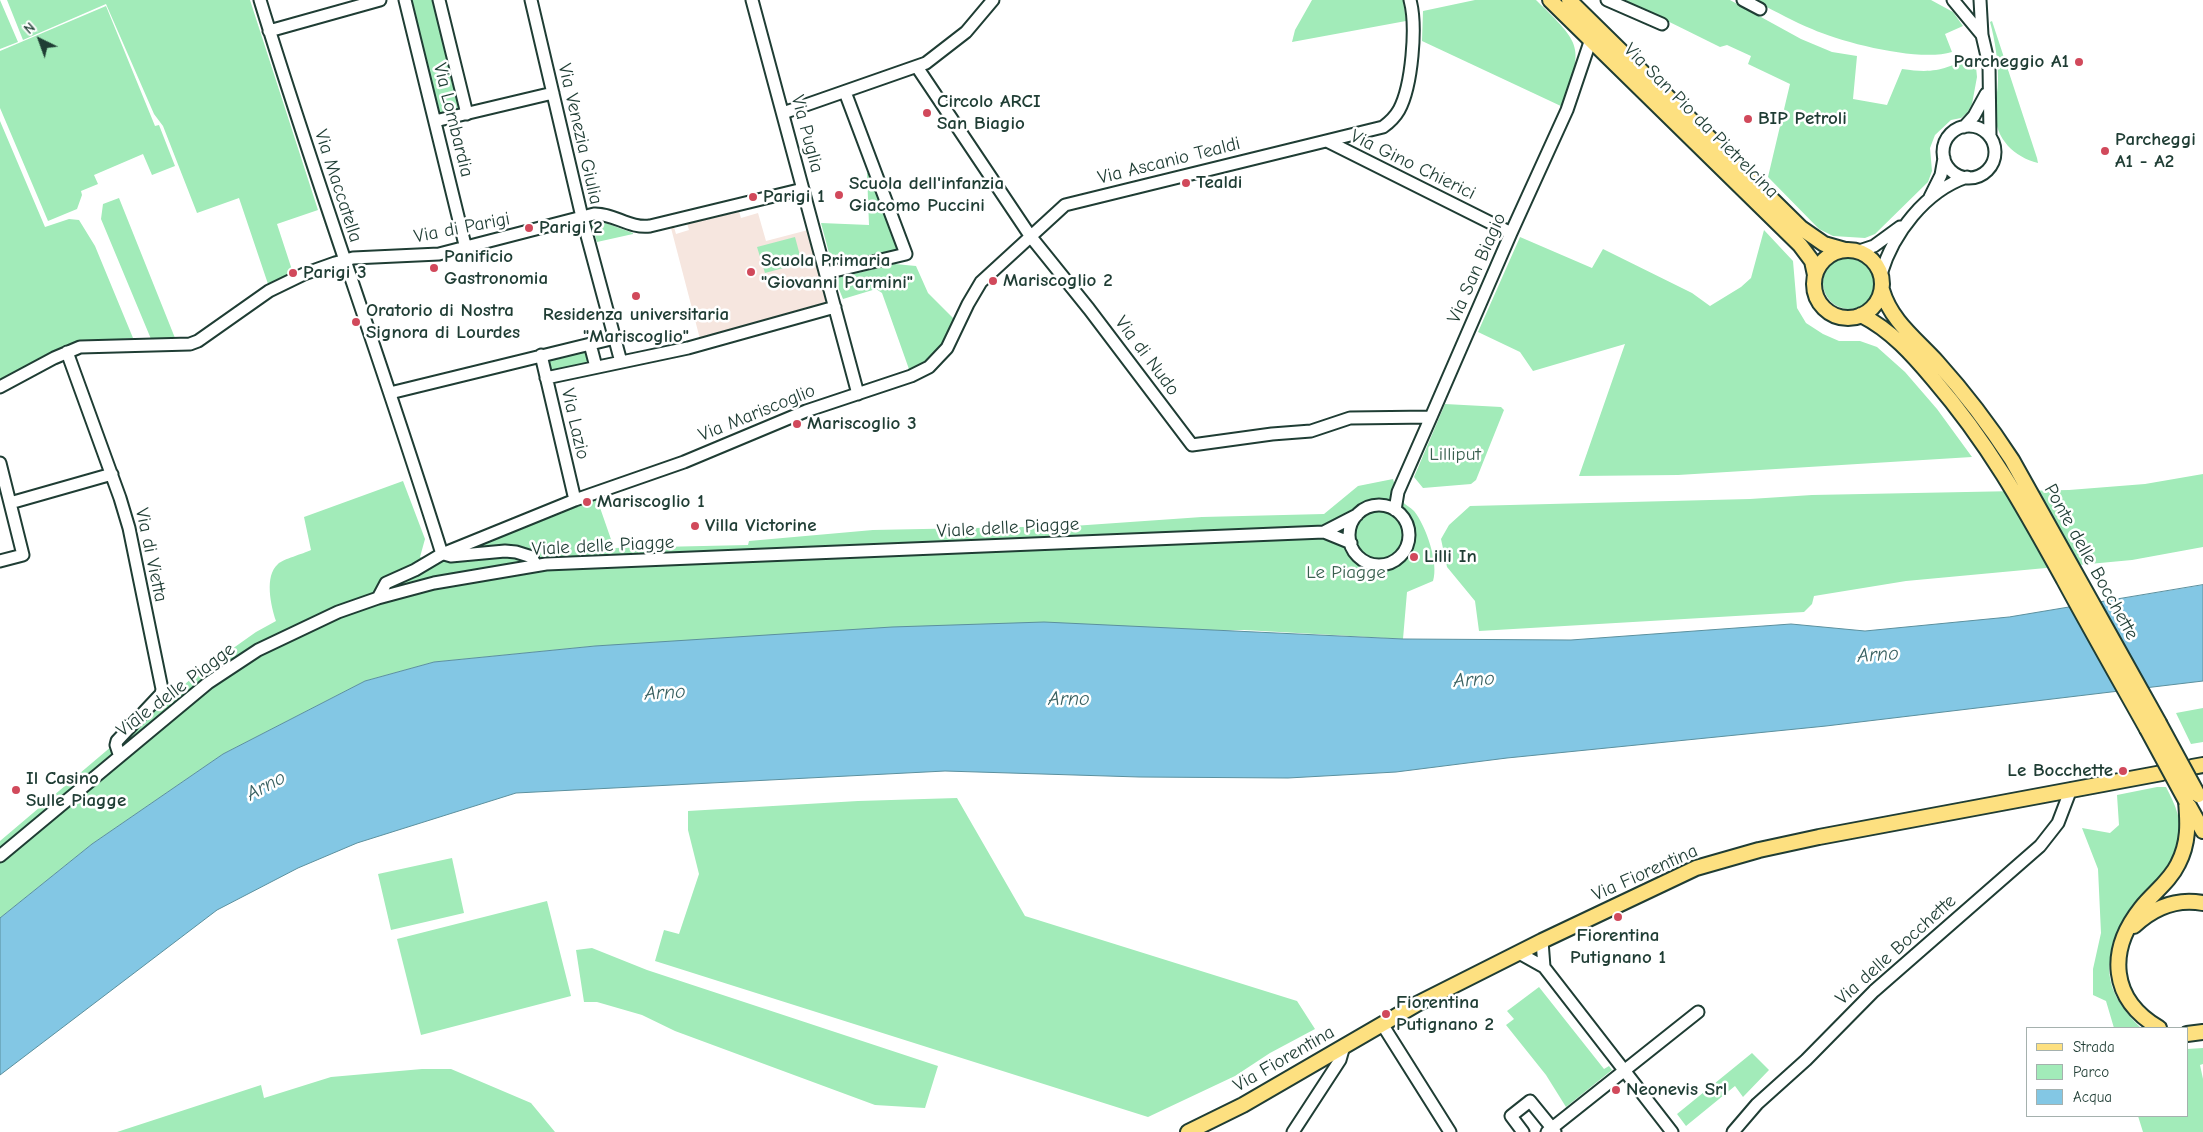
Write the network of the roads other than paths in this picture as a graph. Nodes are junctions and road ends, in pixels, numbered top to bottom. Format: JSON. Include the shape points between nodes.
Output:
{"nodes":[{"id":1,"x":260,"y":0,"type":"edge"},
{"id":2,"x":380,"y":0,"type":"edge"},
{"id":3,"x":405,"y":0,"type":"edge"},
{"id":4,"x":439,"y":0,"type":"edge"},
{"id":5,"x":531,"y":0,"type":"edge"},
{"id":6,"x":752,"y":0,"type":"edge"},
{"id":7,"x":993,"y":0,"type":"edge"},
{"id":8,"x":1410,"y":0,"type":"edge"},
{"id":9,"x":1550,"y":0,"type":"edge"},
{"id":10,"x":1569,"y":0,"type":"edge"},
{"id":11,"x":1607,"y":0,"type":"edge"},
{"id":12,"x":1743,"y":0,"type":"edge"},
{"id":13,"x":1953,"y":0,"type":"edge"},
{"id":14,"x":1980,"y":0,"type":"edge"},
{"id":15,"x":1760,"y":9,"type":"dead end"},
{"id":16,"x":1662,"y":24,"type":"dead end"},
{"id":17,"x":269,"y":31,"type":"junction"},
{"id":18,"x":1982,"y":35,"type":"junction"},
{"id":19,"x":1591,"y":39,"type":"junction"},
{"id":20,"x":917,"y":67,"type":"junction"},
{"id":21,"x":1988,"y":90,"type":"junction"},
{"id":22,"x":845,"y":92,"type":"junction"},
{"id":23,"x":552,"y":93,"type":"junction"},
{"id":24,"x":783,"y":113,"type":"junction"},
{"id":25,"x":467,"y":114,"type":"junction"},
{"id":26,"x":435,"y":121,"type":"junction"},
{"id":27,"x":1964,"y":127,"type":"junction"},
{"id":28,"x":1990,"y":137,"type":"junction"},
{"id":29,"x":1327,"y":141,"type":"junction"},
{"id":30,"x":1944,"y":158,"type":"junction"},
{"id":31,"x":1967,"y":178,"type":"junction"},
{"id":32,"x":803,"y":189,"type":"junction"},
{"id":33,"x":1928,"y":201,"type":"junction"},
{"id":34,"x":582,"y":217,"type":"junction"},
{"id":35,"x":1912,"y":218,"type":"junction"},
{"id":36,"x":1511,"y":233,"type":"junction"},
{"id":37,"x":1030,"y":237,"type":"junction"},
{"id":38,"x":466,"y":249,"type":"junction"},
{"id":39,"x":1852,"y":250,"type":"junction"},
{"id":40,"x":344,"y":261,"type":"junction"},
{"id":41,"x":826,"y":273,"type":"junction"},
{"id":42,"x":1881,"y":274,"type":"junction"},
{"id":43,"x":1815,"y":275,"type":"junction"},
{"id":44,"x":1882,"y":290,"type":"junction"},
{"id":45,"x":835,"y":307,"type":"junction"},
{"id":46,"x":1861,"y":315,"type":"junction"},
{"id":47,"x":614,"y":338,"type":"junction"},
{"id":48,"x":590,"y":344,"type":"junction"},
{"id":49,"x":67,"y":352,"type":"junction"},
{"id":50,"x":540,"y":355,"type":"junction"},
{"id":51,"x":621,"y":362,"type":"junction"},
{"id":52,"x":596,"y":367,"type":"junction"},
{"id":53,"x":546,"y":378,"type":"junction"},
{"id":54,"x":0,"y":387,"type":"edge"},
{"id":55,"x":390,"y":393,"type":"junction"},
{"id":56,"x":858,"y":394,"type":"junction"},
{"id":57,"x":1430,"y":417,"type":"junction"},
{"id":58,"x":1980,"y":426,"type":"junction"},
{"id":59,"x":0,"y":463,"type":"edge"},
{"id":60,"x":112,"y":474,"type":"junction"},
{"id":61,"x":575,"y":500,"type":"junction"},
{"id":62,"x":10,"y":503,"type":"junction"},
{"id":63,"x":1395,"y":510,"type":"junction"},
{"id":64,"x":1357,"y":515,"type":"junction"},
{"id":65,"x":1324,"y":532,"type":"junction"},
{"id":66,"x":1351,"y":544,"type":"junction"},
{"id":67,"x":442,"y":554,"type":"junction"},
{"id":68,"x":0,"y":561,"type":"edge"},
{"id":69,"x":535,"y":565,"type":"junction"},
{"id":70,"x":378,"y":598,"type":"junction"},
{"id":71,"x":2153,"y":726,"type":"junction"},
{"id":72,"x":120,"y":754,"type":"junction"},
{"id":73,"x":2162,"y":773,"type":"dead end"},
{"id":74,"x":2071,"y":789,"type":"junction"},
{"id":75,"x":2186,"y":800,"type":"junction"},
{"id":76,"x":2203,"y":804,"type":"edge"},
{"id":77,"x":2203,"y":831,"type":"edge"},
{"id":78,"x":0,"y":856,"type":"edge"},
{"id":79,"x":2203,"y":903,"type":"edge"},
{"id":80,"x":2126,"y":933,"type":"junction"},
{"id":81,"x":1542,"y":941,"type":"junction"},
{"id":82,"x":1519,"y":952,"type":"junction"},
{"id":83,"x":1544,"y":967,"type":"junction"},
{"id":84,"x":1698,"y":1012,"type":"dead end"},
{"id":85,"x":1382,"y":1024,"type":"junction"},
{"id":86,"x":2158,"y":1027,"type":"edge"},
{"id":87,"x":2203,"y":1032,"type":"edge"},
{"id":88,"x":2188,"y":1034,"type":"edge"},
{"id":89,"x":1344,"y":1046,"type":"junction"},
{"id":90,"x":1624,"y":1071,"type":"junction"},
{"id":91,"x":1551,"y":1131,"type":"edge"},
{"id":92,"x":1188,"y":1132,"type":"edge"},
{"id":93,"x":1294,"y":1132,"type":"edge"},
{"id":94,"x":1450,"y":1132,"type":"edge"},
{"id":95,"x":1523,"y":1132,"type":"edge"},
{"id":96,"x":1672,"y":1132,"type":"edge"},
{"id":97,"x":1733,"y":1132,"type":"edge"}],
"edges":[{"from":1,"to":17,"type":"street","name":"Via Maccatella"},
{"from":2,"to":17,"type":"street"},
{"from":3,"to":26,"type":"street","name":"Via Lombardia"},
{"from":4,"to":25,"type":"street"},
{"from":5,"to":23,"type":"street","name":"Via Venezia Giulia"},
{"from":6,"to":24,"type":"street","name":"Via Puglia"},
{"from":7,"to":20,"type":"street","via":[[966,32]]},
{"from":8,"to":29,"type":"street","name":"Via Ascanio Tealdi","via":[[1414,19],[1413,45],[1400,109],[1384,127]]},
{"from":9,"to":19,"type":"main road","name":"Via San Pio da Pietrelcina"},
{"from":10,"to":39,"type":"main road","name":"Via San Pio da Pietrelcina","via":[[1801,228],[1824,244]]},
{"from":11,"to":16,"type":"street"},
{"from":12,"to":15,"type":"street"},
{"from":13,"to":18,"type":"street"},
{"from":14,"to":18,"type":"street"},
{"from":17,"to":40,"type":"street","name":"Via Maccatella"},
{"from":18,"to":21,"type":"street","via":[[1989,66]]},
{"from":19,"to":36,"type":"street","name":"Via San Biagio","via":[[1558,133]]},
{"from":19,"to":43,"type":"main road","name":"Via San Pio da Pietrelcina","via":[[1800,245],[1812,262]]},
{"from":20,"to":22,"type":"street"},
{"from":20,"to":37,"type":"street","name":"Via di Nudo"},
{"from":21,"to":27,"type":"street","via":[[1981,106]]},
{"from":21,"to":28,"type":"street"},
{"from":22,"to":24,"type":"street"},
{"from":22,"to":41,"type":"street","via":[[906,254]]},
{"from":23,"to":25,"type":"street"},
{"from":23,"to":34,"type":"street","name":"Via Venezia Giulia"},
{"from":24,"to":32,"type":"street","name":"Via Puglia"},
{"from":25,"to":26,"type":"street"},
{"from":26,"to":38,"type":"street","name":"Via Lombardia"},
{"from":27,"to":28,"type":"street","via":[[1976,127]]},
{"from":27,"to":30,"type":"street","via":[[1953,131],[1946,140]]},
{"from":28,"to":31,"type":"street","via":[[1994,147],[1992,163],[1982,174]]},
{"from":29,"to":36,"type":"street","name":"Via Gino Chierici"},
{"from":29,"to":37,"type":"street","name":"Via Ascanio Tealdi","via":[[1069,204]]},
{"from":30,"to":31,"type":"street","via":[[1952,172]]},
{"from":30,"to":33,"type":"street","via":[[1938,182]]},
{"from":31,"to":33,"type":"street","via":[[1950,184]]},
{"from":32,"to":34,"type":"street","name":"Via di Parigi","via":[[646,227],[602,214]]},
{"from":32,"to":41,"type":"street","name":"Via Puglia"},
{"from":33,"to":35,"type":"street"},
{"from":34,"to":38,"type":"street","name":"Via di Parigi"},
{"from":34,"to":47,"type":"street","name":"Via Venezia Giulia"},
{"from":35,"to":39,"type":"street","via":[[1881,241]]},
{"from":35,"to":42,"type":"street","via":[[1888,252]]},
{"from":36,"to":57,"type":"street","name":"Via San Biagio"},
{"from":37,"to":56,"type":"street","name":"Via Mariscoglio","via":[[981,282],[947,348],[932,364],[912,376]]},
{"from":37,"to":57,"type":"street","name":"Via di Nudo","via":[[1192,446],[1311,431],[1350,418]]},
{"from":38,"to":40,"type":"street","name":"Via di Parigi","via":[[435,255]]},
{"from":39,"to":42,"type":"main road","via":[[1870,258]]},
{"from":39,"to":43,"type":"main road","via":[[1826,258]]},
{"from":40,"to":49,"type":"street","name":"Via di Parigi","via":[[304,274],[269,291],[194,343],[90,346]]},
{"from":40,"to":55,"type":"street","name":"Via Maccatella"},
{"from":41,"to":45,"type":"street","name":"Via Puglia"},
{"from":42,"to":44,"type":"main road"},
{"from":43,"to":46,"type":"main road","via":[[1816,297],[1826,310],[1840,317]]},
{"from":44,"to":46,"type":"main road","via":[[1874,305]]},
{"from":44,"to":58,"type":"main road","via":[[1893,317],[1938,363]]},
{"from":45,"to":51,"type":"street","via":[[713,342]]},
{"from":45,"to":56,"type":"street","name":"Via Puglia"},
{"from":46,"to":58,"type":"main road","via":[[1875,322],[1905,348]]},
{"from":47,"to":48,"type":"street"},
{"from":47,"to":51,"type":"street","name":"Via Venezia Giulia"},
{"from":48,"to":50,"type":"street"},
{"from":48,"to":52,"type":"street"},
{"from":49,"to":54,"type":"street","name":"Via di Parigi"},
{"from":49,"to":60,"type":"street","name":"Via di Vietta"},
{"from":50,"to":53,"type":"street","name":"Via Lazio"},
{"from":50,"to":55,"type":"street"},
{"from":51,"to":52,"type":"street"},
{"from":52,"to":53,"type":"street"},
{"from":53,"to":61,"type":"street","name":"Via Lazio"},
{"from":55,"to":67,"type":"street","name":"Via Maccatella"},
{"from":56,"to":61,"type":"street","name":"Via Mariscoglio","via":[[799,414],[684,462]]},
{"from":57,"to":63,"type":"street","name":"Via San Biagio","via":[[1398,492]]},
{"from":58,"to":71,"type":"main road","name":"Ponte delle Bocchette","via":[[2021,475]]},
{"from":59,"to":62,"type":"street"},
{"from":60,"to":62,"type":"street"},
{"from":60,"to":72,"type":"street","name":"Via di Vietta","via":[[129,528],[162,689],[161,694],[117,741]]},
{"from":61,"to":67,"type":"street","name":"Via Mariscoglio"},
{"from":62,"to":68,"type":"street","via":[[23,555]]},
{"from":63,"to":64,"type":"street","via":[[1383,505],[1374,506]]},
{"from":63,"to":66,"type":"street","via":[[1405,520],[1409,536],[1407,546],[1398,558],[1384,564],[1372,564],[1356,554]]},
{"from":64,"to":65,"type":"street","name":"Viale delle Piagge"},
{"from":64,"to":66,"type":"street","via":[[1350,530]]},
{"from":65,"to":66,"type":"street","name":"Viale delle Piagge"},
{"from":65,"to":69,"type":"street","name":"Viale delle Piagge"},
{"from":67,"to":69,"type":"street","via":[[516,552],[532,557]]},
{"from":67,"to":70,"type":"street","via":[[386,583]]},
{"from":69,"to":70,"type":"street","name":"Viale delle Piagge","via":[[434,583]]},
{"from":70,"to":72,"type":"street","name":"Viale delle Piagge","via":[[338,612],[258,650],[208,683]]},
{"from":71,"to":75,"type":"main road","bridge":true},
{"from":71,"to":76,"type":"main road","bridge":true},
{"from":72,"to":78,"type":"street","name":"Viale delle Piagge"},
{"from":73,"to":74,"type":"main road","name":"Via Fiorentina"},
{"from":74,"to":81,"type":"main road","name":"Via Fiorentina","via":[[1727,858],[1669,880]]},
{"from":74,"to":97,"type":"street","name":"Via delle Bocchette","via":[[2058,824],[2040,846],[1874,991],[1757,1104]]},
{"from":75,"to":77,"type":"main road"},
{"from":75,"to":80,"type":"main road","via":[[2188,828],[2182,856],[2173,873],[2142,907]]},
{"from":79,"to":80,"type":"main road","via":[[2186,902],[2157,908]]},
{"from":80,"to":86,"type":"main road","via":[[2118,957],[2121,986],[2134,1009]]},
{"from":81,"to":82,"type":"main road","name":"Via Fiorentina"},
{"from":81,"to":83,"type":"street"},
{"from":82,"to":83,"type":"street"},
{"from":82,"to":85,"type":"main road","name":"Via Fiorentina"},
{"from":83,"to":90,"type":"street"},
{"from":84,"to":90,"type":"street"},
{"from":85,"to":89,"type":"main road","name":"Via Fiorentina"},
{"from":85,"to":94,"type":"street"},
{"from":87,"to":88,"type":"main road"},
{"from":89,"to":92,"type":"main road","name":"Via Fiorentina","via":[[1243,1105]]},
{"from":89,"to":93,"type":"street","via":[[1340,1060]]},
{"from":90,"to":91,"type":"street"},
{"from":90,"to":96,"type":"street"},
{"from":91,"to":95,"type":"street","via":[[1530,1101],[1511,1116]]}]}
